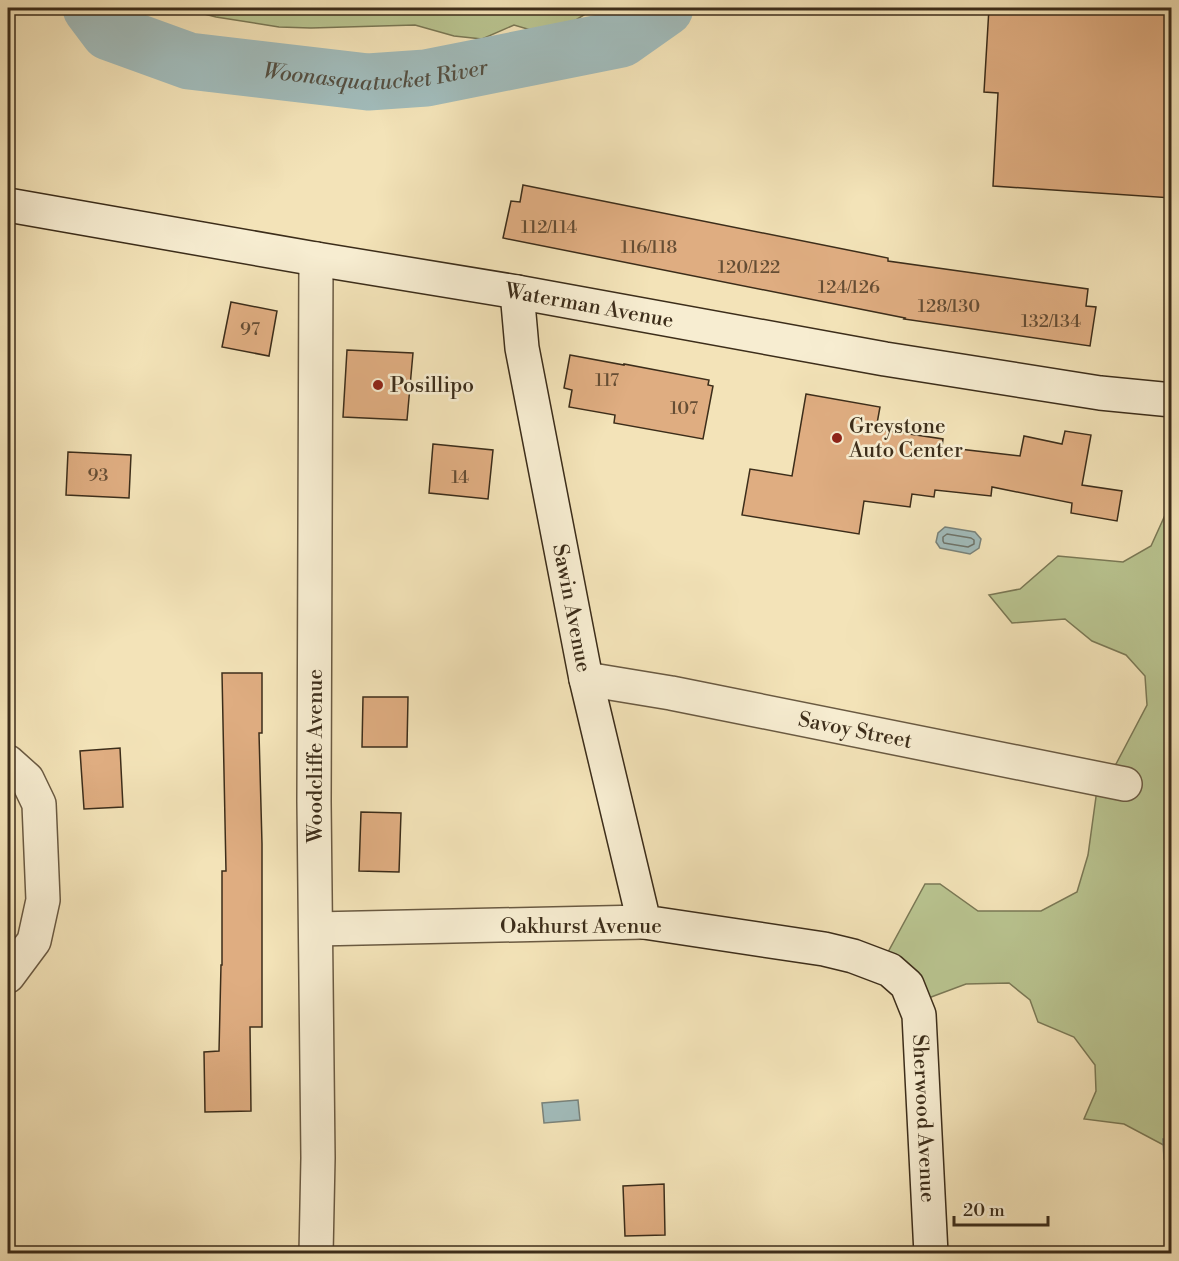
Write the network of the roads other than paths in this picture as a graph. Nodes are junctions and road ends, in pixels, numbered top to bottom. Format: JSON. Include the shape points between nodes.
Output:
{"nodes":[{"id":1,"x":8,"y":205,"type":"edge"},
{"id":2,"x":316,"y":259,"type":"junction"},
{"id":3,"x":517,"y":291,"type":"junction"},
{"id":4,"x":1172,"y":400,"type":"edge"},
{"id":5,"x":586,"y":679,"type":"junction"},
{"id":6,"x":8,"y":762,"type":"edge"},
{"id":7,"x":1125,"y":784,"type":"dead end"},
{"id":8,"x":644,"y":922,"type":"junction"},
{"id":9,"x":316,"y":929,"type":"junction"},
{"id":10,"x":8,"y":976,"type":"edge"},
{"id":11,"x":907,"y":986,"type":"joint"},
{"id":12,"x":316,"y":1254,"type":"edge"},
{"id":13,"x":931,"y":1254,"type":"edge"}],
"edges":[{"from":1,"to":2,"type":"street","name":"Waterman Avenue"},
{"from":2,"to":3,"type":"street","name":"Waterman Avenue"},
{"from":2,"to":9,"type":"street","name":"Woodcliffe Avenue"},
{"from":3,"to":4,"type":"street","name":"Waterman Avenue","via":[[885,359],[1100,393]]},
{"from":3,"to":5,"type":"street","name":"Sawin Avenue","via":[[522,348]]},
{"from":5,"to":7,"type":"street","name":"Savoy Street"},
{"from":5,"to":8,"type":"street","name":"Sawin Avenue"},
{"from":6,"to":10,"type":"street","via":[[27,780],[39,804],[43,900],[34,941]]},
{"from":8,"to":9,"type":"street","name":"Oakhurst Avenue"},
{"from":8,"to":11,"type":"street","name":"Oakhurst Avenue","via":[[853,956],[890,970]]},
{"from":9,"to":12,"type":"street","name":"Woodcliffe Avenue"},
{"from":11,"to":13,"type":"street","name":"Sherwood Avenue","via":[[919,1015]]}]}
